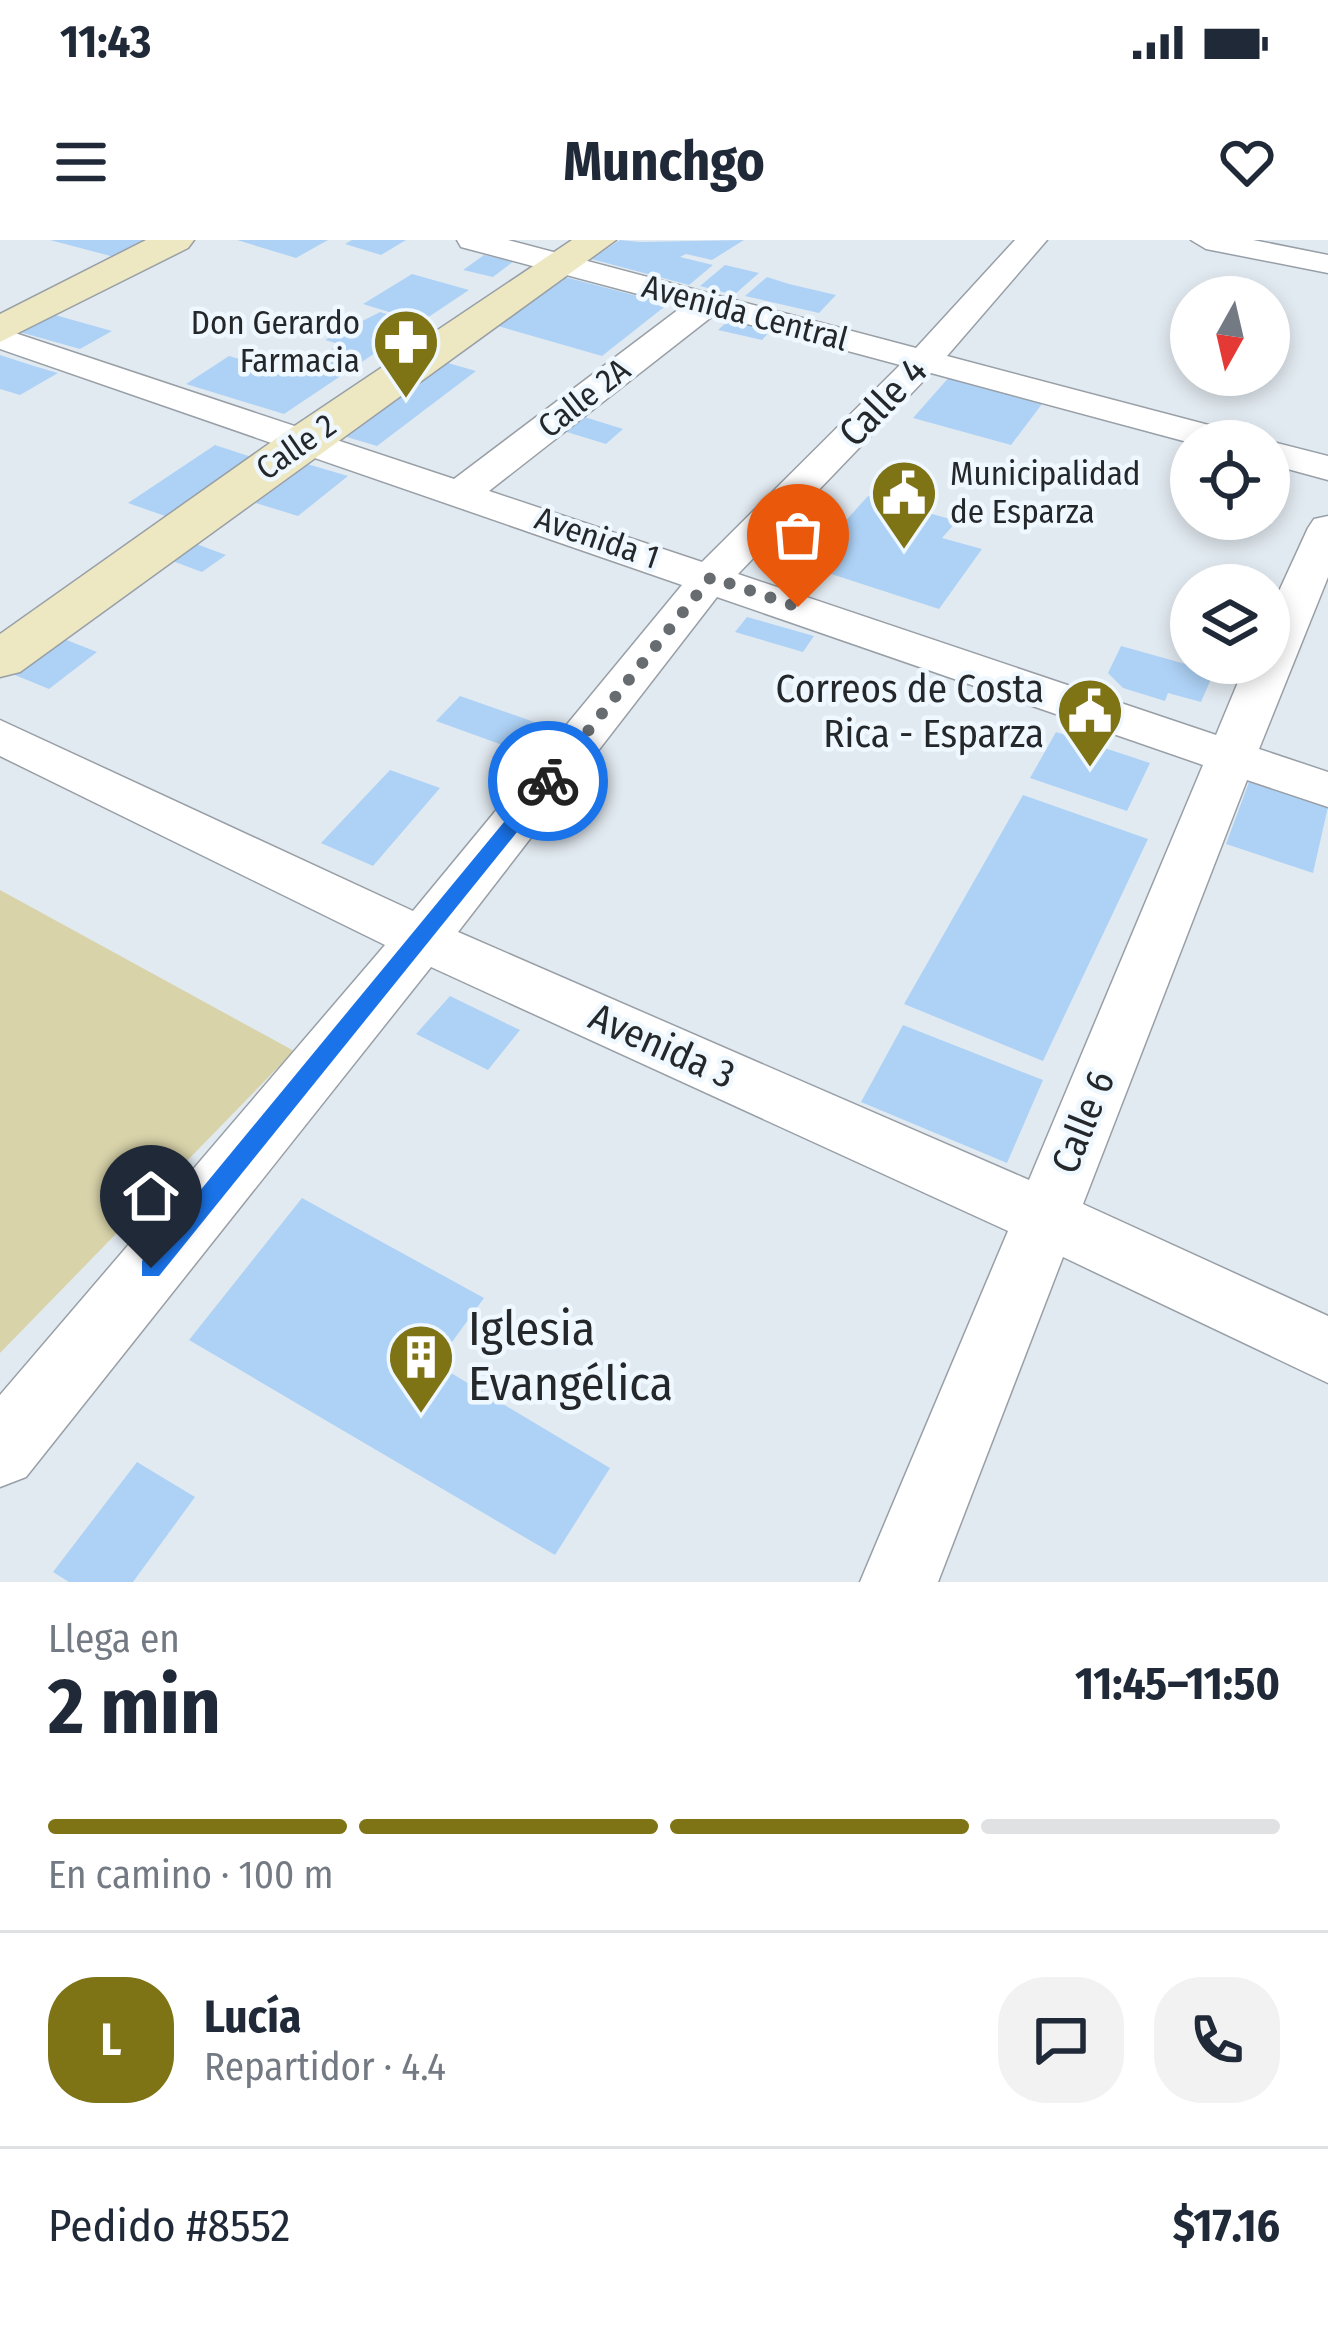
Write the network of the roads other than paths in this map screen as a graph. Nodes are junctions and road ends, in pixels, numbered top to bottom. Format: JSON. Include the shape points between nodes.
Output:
{"nodes":[{"id":1,"x":175,"y":240,"type":"edge"},
{"id":2,"x":472,"y":240,"type":"edge"},
{"id":3,"x":1032,"y":240,"type":"edge"},
{"id":4,"x":1207,"y":240,"type":"edge"},
{"id":5,"x":1259,"y":245,"type":"edge"},
{"id":6,"x":580,"y":252,"type":"edge"},
{"id":7,"x":1328,"y":264,"type":"edge"},
{"id":8,"x":707,"y":304,"type":"junction"},
{"id":9,"x":0,"y":334,"type":"edge"},
{"id":10,"x":924,"y":360,"type":"junction"},
{"id":11,"x":1170,"y":426,"type":"edge"},
{"id":12,"x":303,"y":441,"type":"junction"},
{"id":13,"x":1290,"y":458,"type":"edge"},
{"id":14,"x":1328,"y":468,"type":"edge"},
{"id":15,"x":461,"y":493,"type":"junction"},
{"id":16,"x":1328,"y":528,"type":"edge"},
{"id":17,"x":711,"y":577,"type":"junction"},
{"id":18,"x":1311,"y":606,"type":"edge"},
{"id":19,"x":1290,"y":634,"type":"edge"},
{"id":20,"x":0,"y":660,"type":"edge"},
{"id":21,"x":1261,"y":684,"type":"edge"},
{"id":22,"x":0,"y":736,"type":"edge"},
{"id":23,"x":1230,"y":760,"type":"junction"},
{"id":24,"x":1328,"y":790,"type":"edge"},
{"id":25,"x":422,"y":939,"type":"junction"},
{"id":26,"x":1045,"y":1217,"type":"junction"},
{"id":27,"x":1328,"y":1350,"type":"edge"},
{"id":28,"x":0,"y":1451,"type":"edge"},
{"id":29,"x":899,"y":1582,"type":"edge"}],
"edges":[{"from":1,"to":9,"type":"street"},
{"from":2,"to":6,"type":"street","name":"Avenida Central"},
{"from":3,"to":10,"type":"street","name":"Calle 4"},
{"from":4,"to":5,"type":"street"},
{"from":5,"to":7,"type":"street"},
{"from":6,"to":8,"type":"street","name":"Avenida Central"},
{"from":6,"to":12,"type":"street","name":"Calle 2"},
{"from":8,"to":10,"type":"street","name":"Avenida Central"},
{"from":8,"to":15,"type":"street","name":"Calle 2A"},
{"from":9,"to":12,"type":"street","name":"Avenida 1"},
{"from":10,"to":11,"type":"street","name":"Avenida Central"},
{"from":10,"to":17,"type":"street","name":"Calle 4"},
{"from":12,"to":15,"type":"street","name":"Avenida 1"},
{"from":12,"to":20,"type":"street","name":"Calle 2"},
{"from":13,"to":14,"type":"street"},
{"from":15,"to":17,"type":"street","name":"Avenida 1"},
{"from":16,"to":18,"type":"street","name":"Calle 6"},
{"from":17,"to":23,"type":"street","name":"Avenida 1"},
{"from":17,"to":25,"type":"street","name":"Calle 4"},
{"from":18,"to":19,"type":"street","name":"Calle 6"},
{"from":21,"to":23,"type":"street","name":"Calle 6"},
{"from":22,"to":25,"type":"street","name":"Avenida 3"},
{"from":23,"to":24,"type":"street","name":"Avenida 1"},
{"from":23,"to":26,"type":"street","name":"Calle 6"},
{"from":25,"to":26,"type":"street","name":"Avenida 3"},
{"from":25,"to":28,"type":"street","name":"Calle 4"},
{"from":26,"to":27,"type":"street","name":"Avenida 3"},
{"from":26,"to":29,"type":"street","name":"Calle 6"}]}
